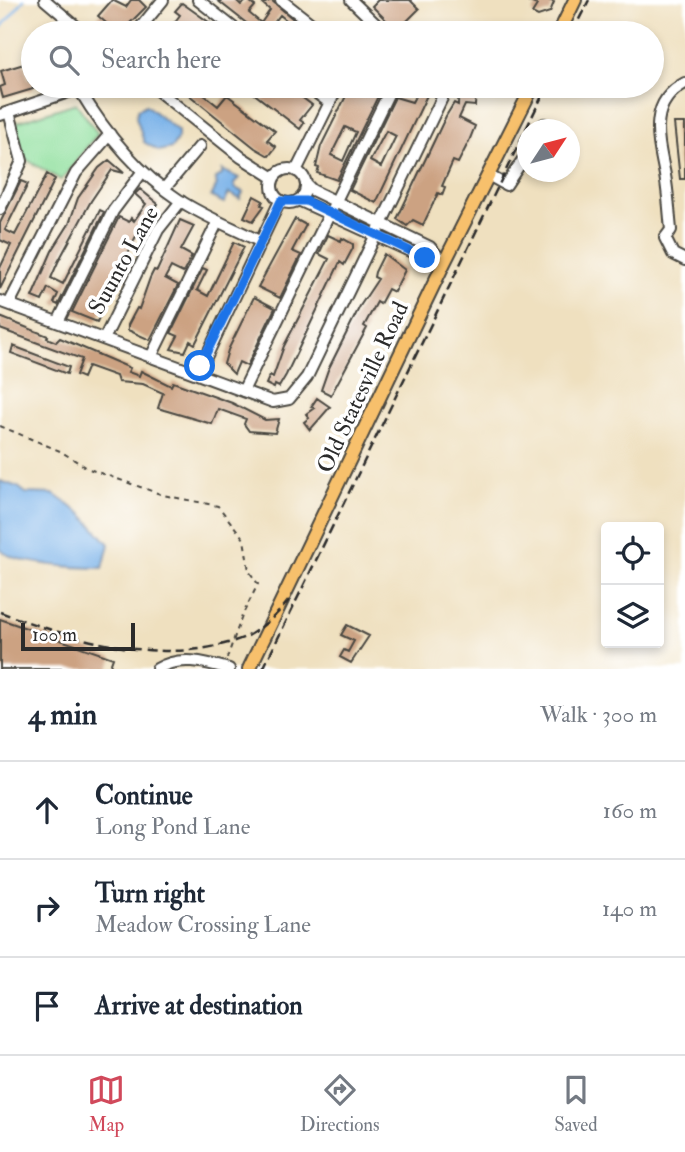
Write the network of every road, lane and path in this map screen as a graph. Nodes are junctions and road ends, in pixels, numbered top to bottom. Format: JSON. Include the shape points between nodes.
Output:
{"nodes":[{"id":1,"x":46,"y":0,"type":"edge"},
{"id":2,"x":163,"y":0,"type":"edge"},
{"id":3,"x":198,"y":0,"type":"edge"},
{"id":4,"x":281,"y":0,"type":"edge"},
{"id":5,"x":351,"y":0,"type":"edge"},
{"id":6,"x":575,"y":0,"type":"edge"},
{"id":7,"x":70,"y":21,"type":"edge"},
{"id":8,"x":146,"y":21,"type":"edge"},
{"id":9,"x":225,"y":21,"type":"edge"},
{"id":10,"x":308,"y":21,"type":"edge"},
{"id":11,"x":369,"y":21,"type":"edge"},
{"id":12,"x":565,"y":21,"type":"edge"},
{"id":13,"x":685,"y":83,"type":"edge"},
{"id":14,"x":52,"y":98,"type":"edge"},
{"id":15,"x":88,"y":98,"type":"edge"},
{"id":16,"x":167,"y":98,"type":"edge"},
{"id":17,"x":323,"y":98,"type":"edge"},
{"id":18,"x":332,"y":98,"type":"edge"},
{"id":19,"x":386,"y":98,"type":"edge"},
{"id":20,"x":442,"y":98,"type":"edge"},
{"id":21,"x":527,"y":98,"type":"edge"},
{"id":22,"x":330,"y":103,"type":"junction"},
{"id":23,"x":4,"y":114,"type":"edge"},
{"id":24,"x":110,"y":134,"type":"junction"},
{"id":25,"x":201,"y":146,"type":"dead end"},
{"id":26,"x":517,"y":168,"type":"edge"},
{"id":27,"x":143,"y":171,"type":"junction"},
{"id":28,"x":296,"y":171,"type":"junction"},
{"id":29,"x":488,"y":175,"type":"junction"},
{"id":30,"x":274,"y":178,"type":"junction"},
{"id":31,"x":306,"y":184,"type":"junction"},
{"id":32,"x":164,"y":189,"type":"junction"},
{"id":33,"x":298,"y":200,"type":"junction"},
{"id":34,"x":181,"y":201,"type":"junction"},
{"id":35,"x":281,"y":201,"type":"junction"},
{"id":36,"x":335,"y":202,"type":"junction"},
{"id":37,"x":0,"y":209,"type":"edge"},
{"id":38,"x":330,"y":213,"type":"junction"},
{"id":39,"x":218,"y":220,"type":"junction"},
{"id":40,"x":379,"y":229,"type":"junction"},
{"id":41,"x":261,"y":242,"type":"junction"},
{"id":42,"x":685,"y":260,"type":"edge"},
{"id":43,"x":444,"y":262,"type":"junction"},
{"id":44,"x":4,"y":303,"type":"edge"},
{"id":45,"x":58,"y":322,"type":"junction"},
{"id":46,"x":104,"y":340,"type":"junction"},
{"id":47,"x":150,"y":357,"type":"junction"},
{"id":48,"x":198,"y":374,"type":"junction"},
{"id":49,"x":243,"y":391,"type":"junction"},
{"id":50,"x":0,"y":426,"type":"edge"},
{"id":51,"x":226,"y":668,"type":"edge"},
{"id":52,"x":157,"y":669,"type":"edge"},
{"id":53,"x":249,"y":669,"type":"edge"}],
"edges":[{"from":1,"to":7,"type":"street"},
{"from":2,"to":8,"type":"street"},
{"from":3,"to":9,"type":"street"},
{"from":4,"to":10,"type":"street"},
{"from":5,"to":11,"type":"street"},
{"from":6,"to":12,"type":"main road"},
{"from":13,"to":42,"type":"street","via":[[666,97],[657,119],[671,230],[665,238],[673,254]]},
{"from":14,"to":23,"type":"street"},
{"from":15,"to":24,"type":"street"},
{"from":16,"to":30,"type":"street"},
{"from":17,"to":22,"type":"street"},
{"from":18,"to":22,"type":"street"},
{"from":19,"to":36,"type":"street"},
{"from":20,"to":40,"type":"street"},
{"from":21,"to":29,"type":"main road","name":"Old Statesville Road"},
{"from":22,"to":28,"type":"street"},
{"from":23,"to":37,"type":"street","via":[[22,161]]},
{"from":24,"to":27,"type":"street"},
{"from":24,"to":44,"type":"street","via":[[71,182]]},
{"from":25,"to":32,"type":"street"},
{"from":26,"to":29,"type":"street","via":[[506,185]]},
{"from":27,"to":32,"type":"street"},
{"from":27,"to":45,"type":"street","via":[[113,211]]},
{"from":28,"to":30,"type":"street","via":[[285,169]]},
{"from":28,"to":31,"type":"street"},
{"from":29,"to":43,"type":"main road","name":"Old Statesville Road"},
{"from":30,"to":35,"type":"street","via":[[272,191]]},
{"from":31,"to":33,"type":"street"},
{"from":31,"to":36,"type":"street"},
{"from":32,"to":34,"type":"street"},
{"from":33,"to":35,"type":"street"},
{"from":33,"to":38,"type":"street"},
{"from":34,"to":39,"type":"street"},
{"from":34,"to":46,"type":"street","name":"Suunto Lane","via":[[158,230]]},
{"from":35,"to":41,"type":"street"},
{"from":36,"to":38,"type":"street"},
{"from":36,"to":40,"type":"street"},
{"from":38,"to":40,"type":"street"},
{"from":38,"to":49,"type":"street"},
{"from":39,"to":41,"type":"street"},
{"from":39,"to":47,"type":"street"},
{"from":40,"to":43,"type":"street","via":[[425,258]]},
{"from":40,"to":49,"type":"street","via":[[296,394],[274,402]]},
{"from":41,"to":48,"type":"street"},
{"from":43,"to":53,"type":"main road","name":"Old Statesville Road"},
{"from":44,"to":45,"type":"street"},
{"from":45,"to":46,"type":"street"},
{"from":46,"to":47,"type":"street"},
{"from":47,"to":48,"type":"street"},
{"from":48,"to":49,"type":"street"},
{"from":50,"to":51,"type":"path","via":[[60,451],[89,469],[163,495],[218,506],[244,539],[246,563],[258,584]]},
{"from":51,"to":52,"type":"street","via":[[179,660]]}]}
